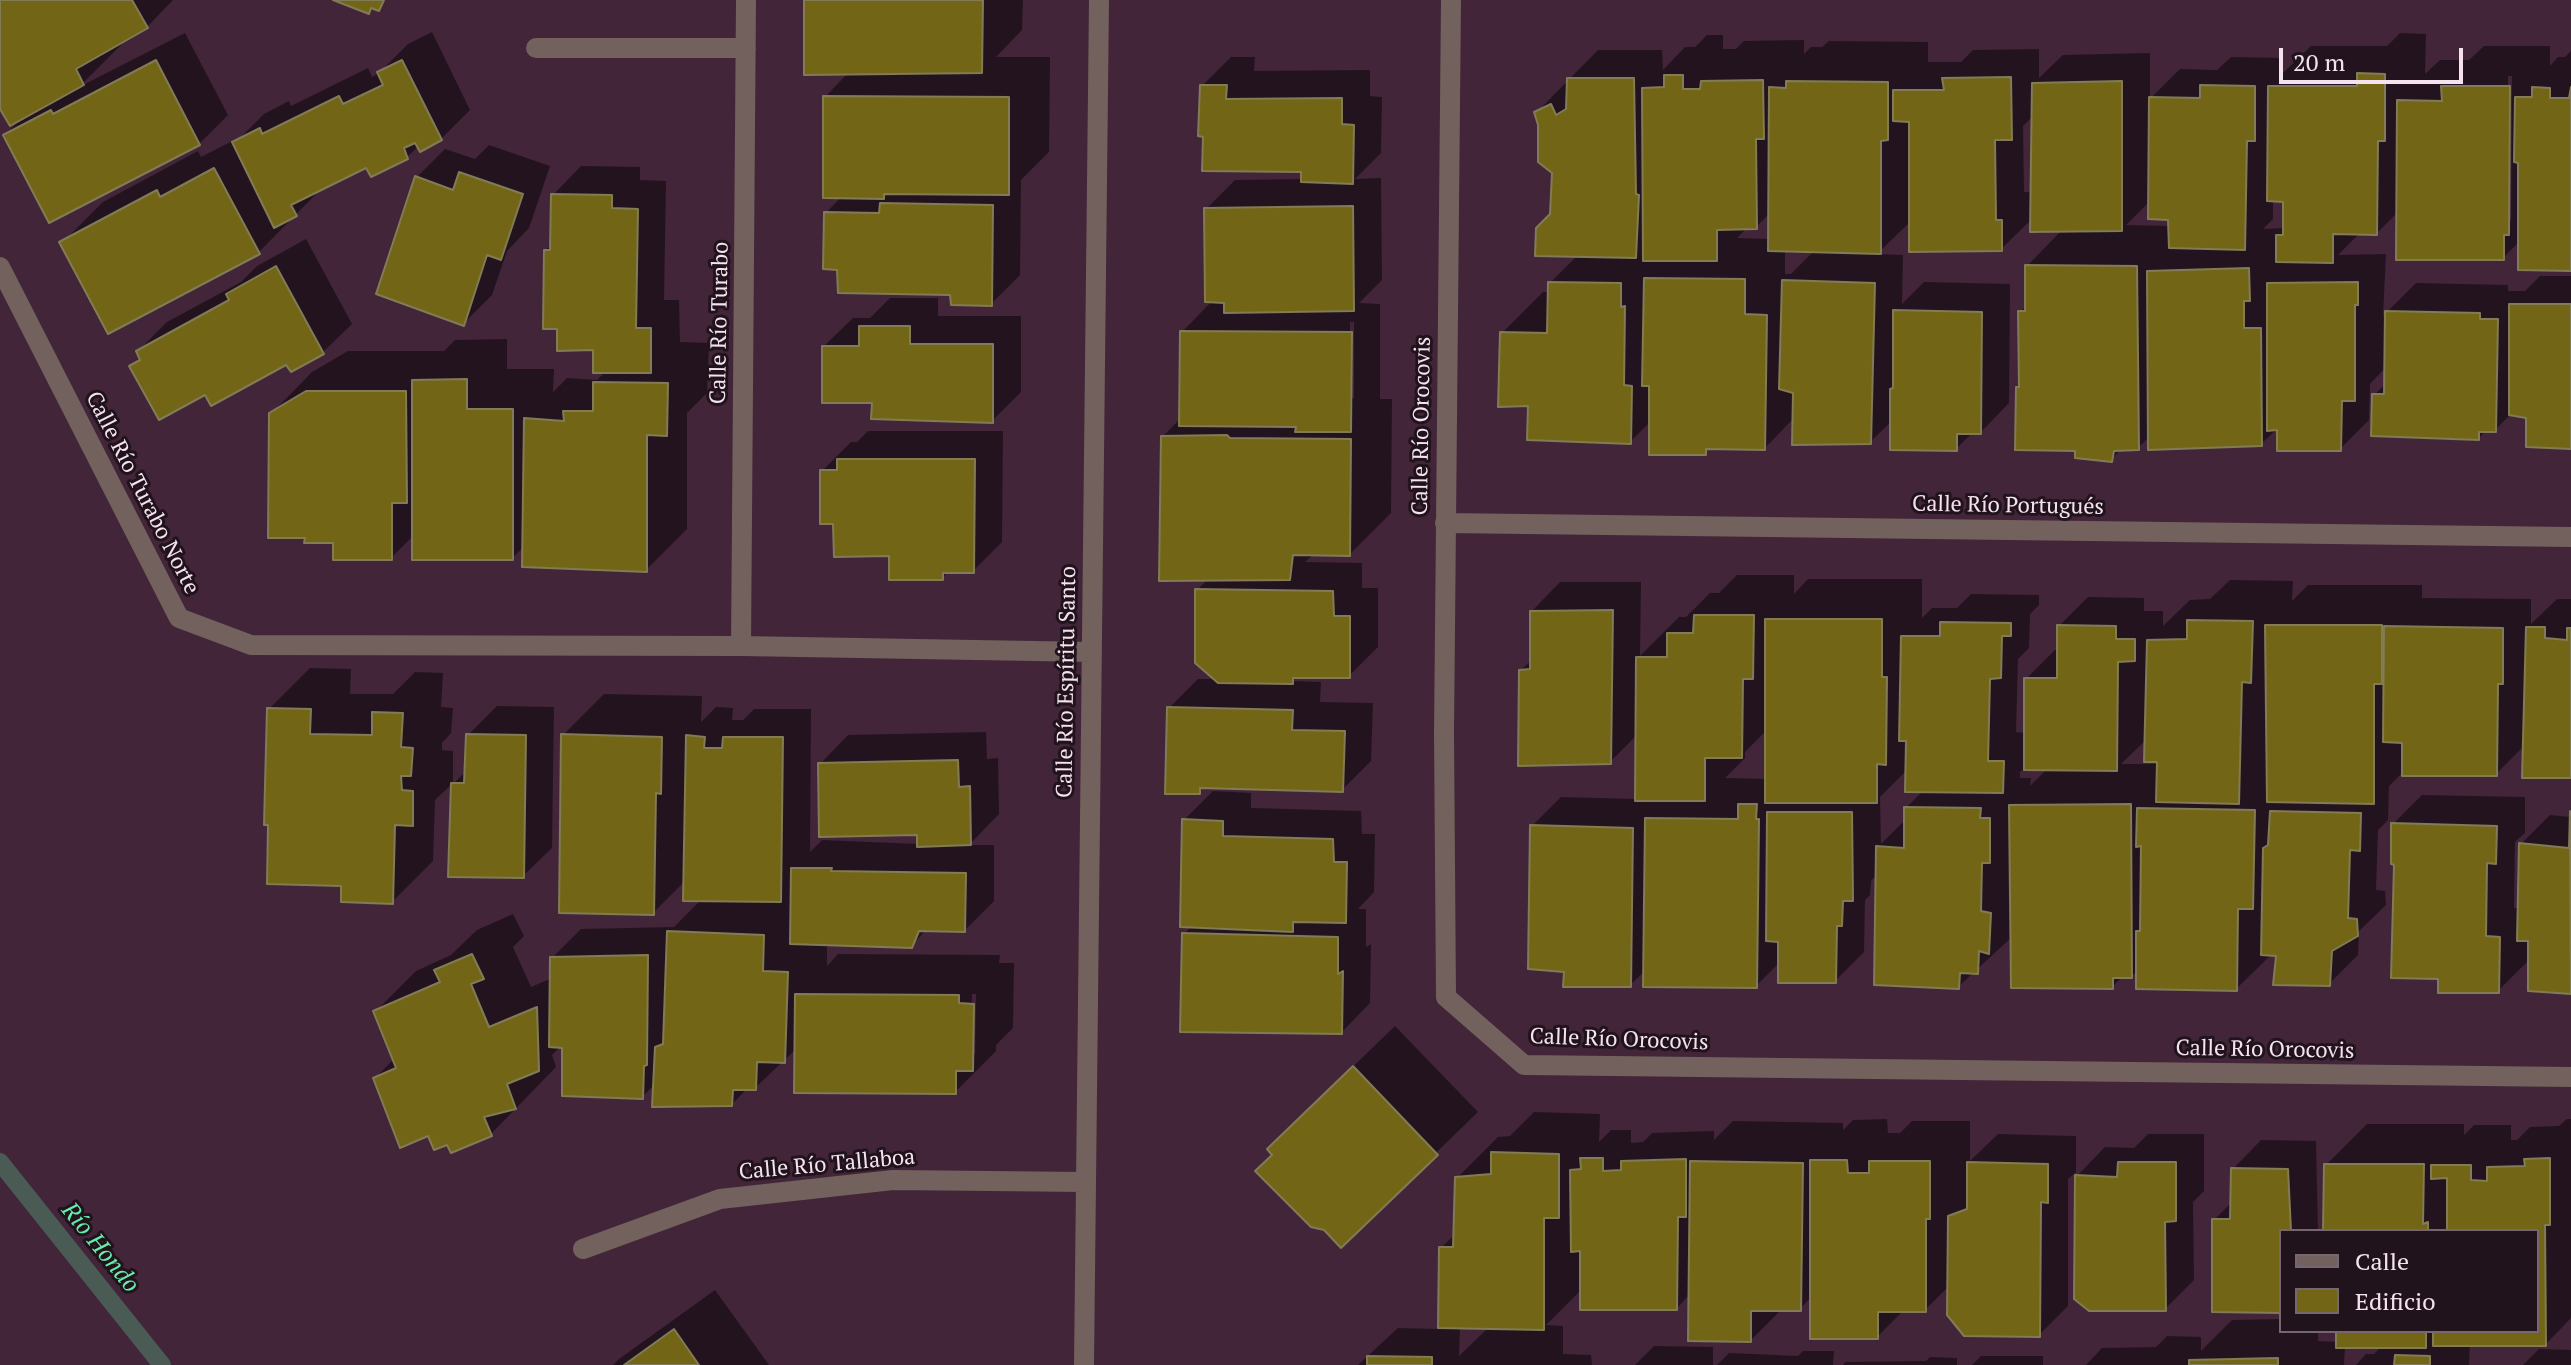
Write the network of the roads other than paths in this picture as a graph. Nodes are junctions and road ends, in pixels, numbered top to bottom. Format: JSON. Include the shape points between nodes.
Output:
{"nodes":[{"id":1,"x":746,"y":0,"type":"edge"},
{"id":2,"x":1099,"y":0,"type":"edge"},
{"id":3,"x":1451,"y":0,"type":"edge"},
{"id":4,"x":536,"y":48,"type":"dead end"},
{"id":5,"x":746,"y":48,"type":"junction"},
{"id":6,"x":0,"y":267,"type":"edge"},
{"id":7,"x":1445,"y":523,"type":"junction"},
{"id":8,"x":2571,"y":537,"type":"edge"},
{"id":9,"x":741,"y":646,"type":"junction"},
{"id":10,"x":1092,"y":652,"type":"junction"},
{"id":11,"x":2571,"y":1077,"type":"edge"},
{"id":12,"x":1085,"y":1182,"type":"junction"},
{"id":13,"x":583,"y":1249,"type":"dead end"},
{"id":14,"x":1084,"y":1365,"type":"edge"}],
"edges":[{"from":1,"to":5,"type":"street","name":"Calle Río Turabo"},
{"from":2,"to":10,"type":"street","name":"Calle Río Espíritu Santo"},
{"from":3,"to":7,"type":"street","name":"Calle Río Orocovis"},
{"from":4,"to":5,"type":"street"},
{"from":5,"to":9,"type":"street","name":"Calle Río Turabo"},
{"from":6,"to":9,"type":"street","name":"Calle Río Turabo Norte","via":[[179,618],[251,645]]},
{"from":7,"to":8,"type":"street","name":"Calle Río Portugués"},
{"from":7,"to":11,"type":"street","name":"Calle Río Orocovis","via":[[1446,997],[1524,1065]]},
{"from":9,"to":10,"type":"street"},
{"from":10,"to":12,"type":"street","name":"Calle Río Espíritu Santo"},
{"from":12,"to":13,"type":"street","name":"Calle Río Tallaboa","via":[[893,1180],[720,1199]]},
{"from":12,"to":14,"type":"street","name":"Calle Río Espíritu Santo"}]}
